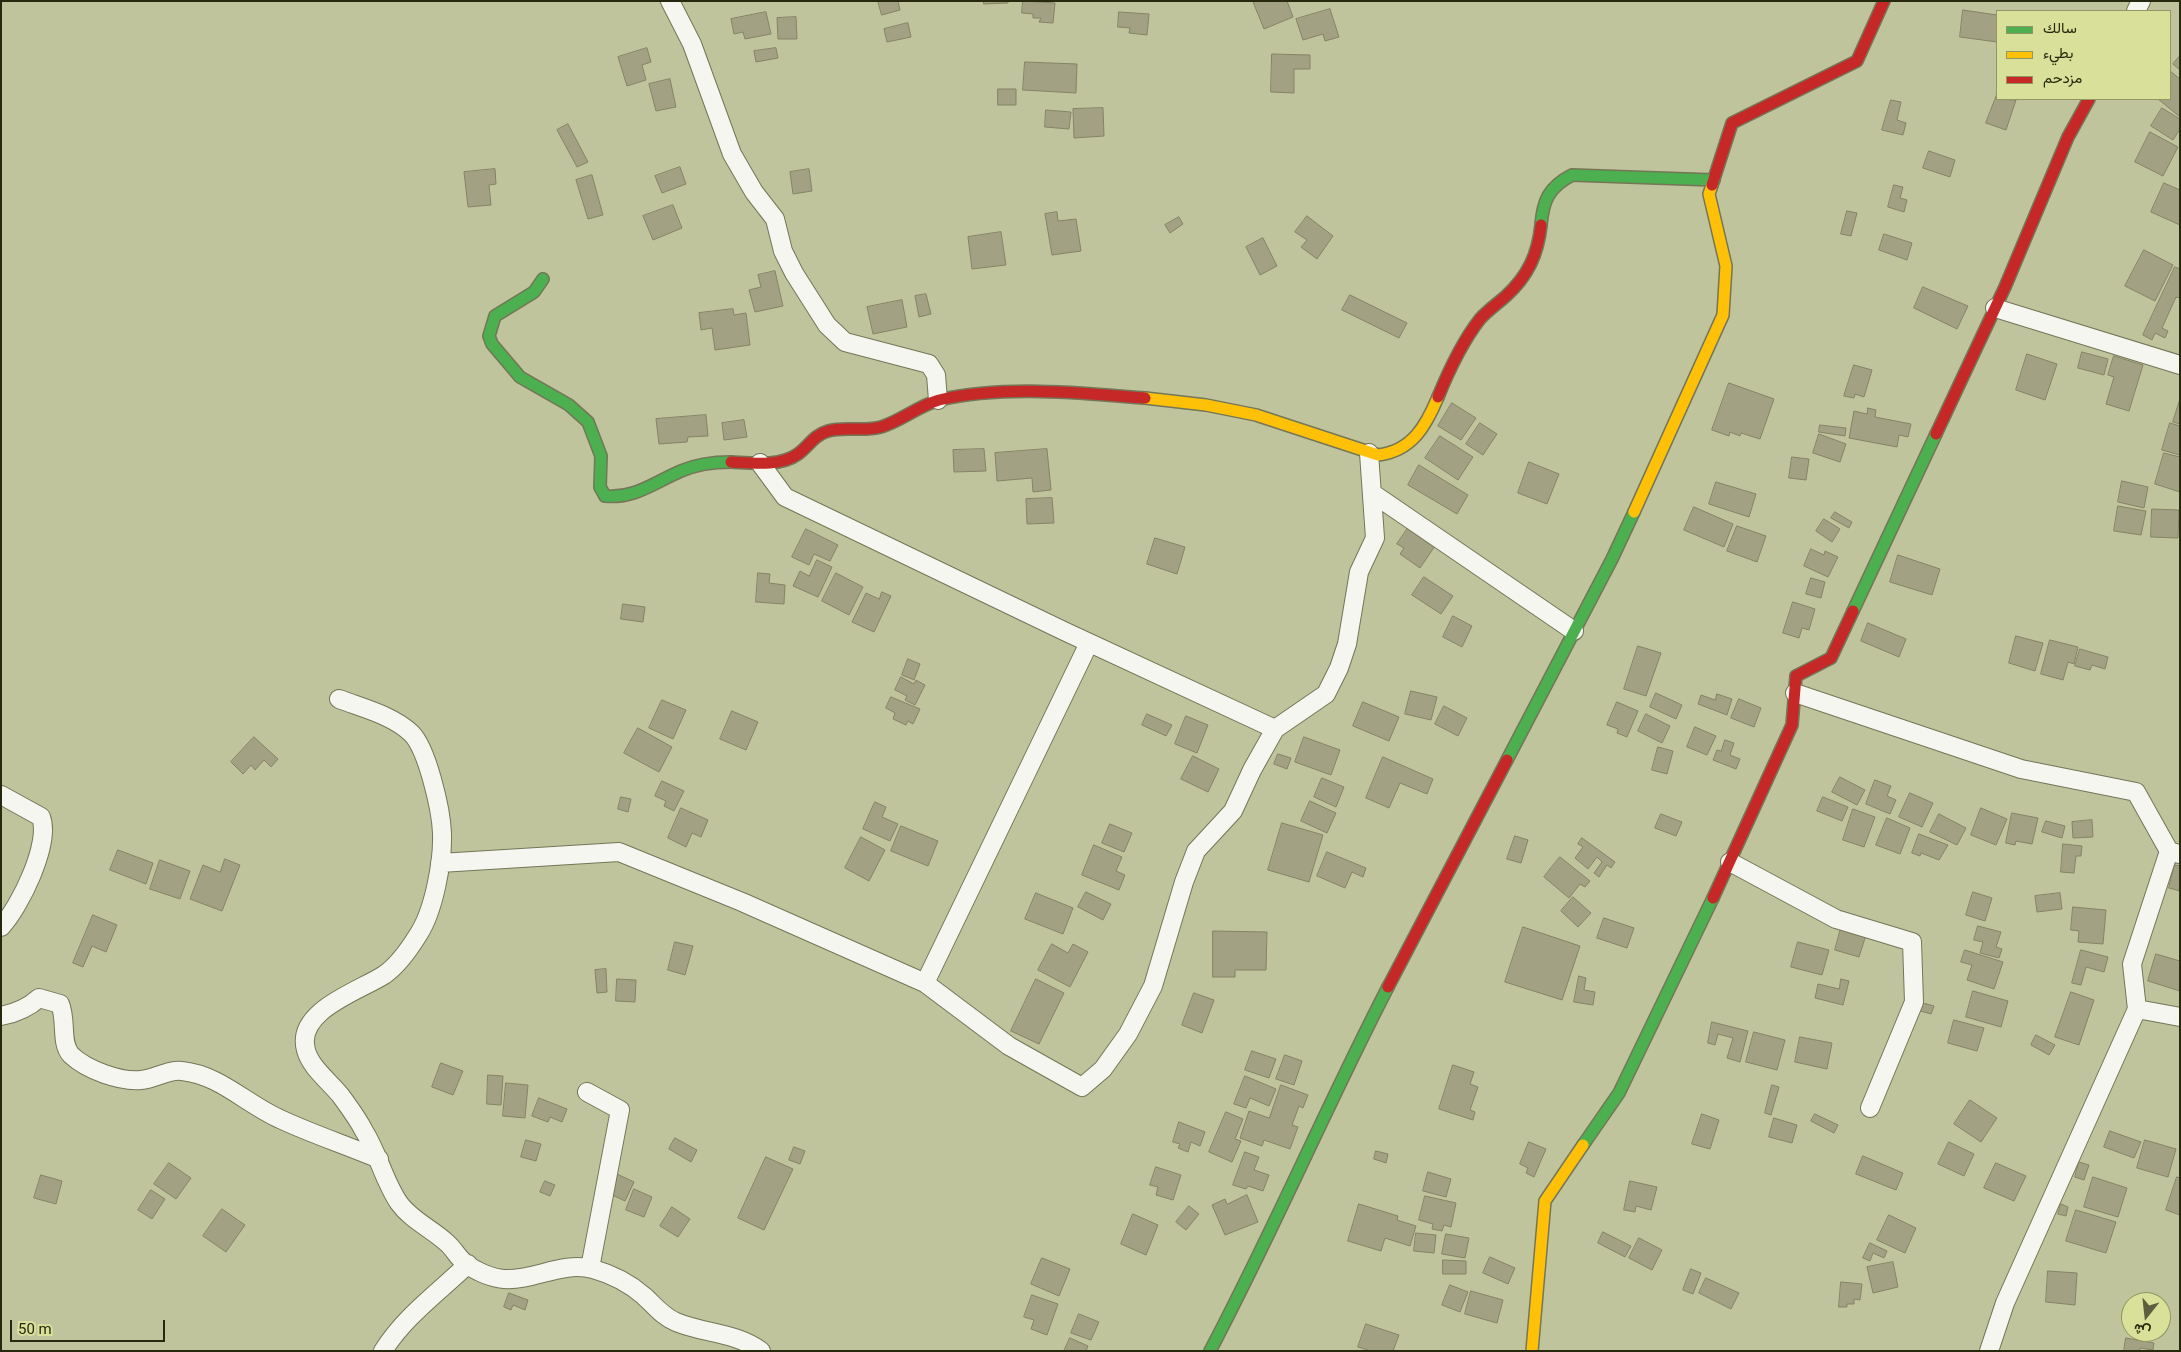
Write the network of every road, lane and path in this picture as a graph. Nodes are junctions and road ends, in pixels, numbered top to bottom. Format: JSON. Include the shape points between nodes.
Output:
{"nodes":[{"id":1,"x":670,"y":1,"type":"edge"},
{"id":2,"x":1881,"y":3,"type":"edge"},
{"id":3,"x":2088,"y":100,"type":"edge"},
{"id":4,"x":1714,"y":180,"type":"junction"},
{"id":5,"x":543,"y":279,"type":"dead end"},
{"id":6,"x":1995,"y":308,"type":"junction"},
{"id":7,"x":2180,"y":365,"type":"edge"},
{"id":8,"x":938,"y":400,"type":"junction"},
{"id":9,"x":1369,"y":453,"type":"junction"},
{"id":10,"x":760,"y":463,"type":"junction"},
{"id":11,"x":1372,"y":493,"type":"junction"},
{"id":12,"x":1574,"y":631,"type":"junction"},
{"id":13,"x":1089,"y":643,"type":"junction"},
{"id":14,"x":1795,"y":693,"type":"junction"},
{"id":15,"x":339,"y":699,"type":"dead end"},
{"id":16,"x":1275,"y":729,"type":"junction"},
{"id":17,"x":1,"y":795,"type":"edge"},
{"id":18,"x":2174,"y":853,"type":"edge"},
{"id":19,"x":1730,"y":862,"type":"junction"},
{"id":20,"x":440,"y":863,"type":"junction"},
{"id":21,"x":1,"y":927,"type":"edge"},
{"id":22,"x":925,"y":984,"type":"junction"},
{"id":23,"x":2137,"y":1010,"type":"junction"},
{"id":24,"x":1,"y":1016,"type":"edge"},
{"id":25,"x":2180,"y":1018,"type":"edge"},
{"id":26,"x":587,"y":1092,"type":"dead end"},
{"id":27,"x":1870,"y":1108,"type":"dead end"},
{"id":28,"x":379,"y":1159,"type":"junction"},
{"id":29,"x":468,"y":1264,"type":"junction"},
{"id":30,"x":590,"y":1268,"type":"junction"},
{"id":31,"x":383,"y":1351,"type":"edge"},
{"id":32,"x":760,"y":1351,"type":"edge"},
{"id":33,"x":1210,"y":1351,"type":"edge"},
{"id":34,"x":1532,"y":1351,"type":"edge"},
{"id":35,"x":1989,"y":1351,"type":"edge"}],
"edges":[{"from":1,"to":8,"type":"street","via":[[692,44],[732,154],[754,192],[775,219],[783,251],[827,326],[845,342],[929,364],[936,375]]},
{"from":2,"to":4,"type":"street","via":[[1857,61],[1732,123]]},
{"from":3,"to":6,"type":"street","via":[[2068,137]]},
{"from":4,"to":9,"type":"street","via":[[1572,175],[1562,179],[1545,198],[1534,258],[1511,292],[1486,313],[1469,336],[1418,435],[1392,454]]},
{"from":4,"to":12,"type":"street","via":[[1710,194],[1726,266],[1723,315],[1612,559]]},
{"from":5,"to":10,"type":"street","via":[[534,292],[495,316],[491,325],[492,344],[520,377],[569,405],[588,422],[601,456],[600,487],[605,496],[613,498],[638,493],[692,467],[720,462]]},
{"from":6,"to":7,"type":"street"},
{"from":6,"to":14,"type":"street","via":[[1831,658],[1796,676]]},
{"from":8,"to":9,"type":"street","via":[[1012,392],[1175,399],[1281,422]]},
{"from":8,"to":10,"type":"street","via":[[882,427],[831,430],[820,434],[799,455]]},
{"from":9,"to":11,"type":"street"},
{"from":10,"to":13,"type":"street","via":[[785,497]]},
{"from":11,"to":12,"type":"street"},
{"from":11,"to":16,"type":"street","via":[[1375,538],[1359,572],[1347,644],[1339,668],[1326,694]]},
{"from":12,"to":33,"type":"street","via":[[1349,1062]]},
{"from":13,"to":16,"type":"street"},
{"from":13,"to":22,"type":"street"},
{"from":14,"to":18,"type":"street","via":[[2021,769],[2136,792]]},
{"from":14,"to":19,"type":"street","via":[[1792,725]]},
{"from":15,"to":20,"type":"street","via":[[395,722],[412,734],[426,758],[435,794],[442,832]]},
{"from":16,"to":22,"type":"street","via":[[1233,811],[1196,851],[1153,986],[1128,1034],[1104,1070],[1082,1087],[1009,1046]]},
{"from":17,"to":21,"type":"street","via":[[41,817],[44,826],[42,844],[28,880]]},
{"from":18,"to":23,"type":"street","via":[[2132,964]]},
{"from":19,"to":27,"type":"street","via":[[1836,919],[1912,942],[1914,1002]]},
{"from":19,"to":34,"type":"street","via":[[1619,1093],[1545,1201]]},
{"from":20,"to":22,"type":"street","via":[[619,852],[742,902]]},
{"from":20,"to":28,"type":"street","via":[[432,901],[420,933],[386,973],[319,1012],[310,1021],[306,1034],[306,1052],[364,1130]]},
{"from":23,"to":25,"type":"street"},
{"from":23,"to":35,"type":"street","via":[[2004,1303]]},
{"from":24,"to":28,"type":"street","via":[[31,1006],[39,998],[51,1000],[60,1004],[65,1022],[65,1043],[70,1053],[106,1074],[142,1080],[181,1070],[206,1077],[279,1119]]},
{"from":26,"to":30,"type":"street","via":[[620,1110]]},
{"from":28,"to":29,"type":"street","via":[[398,1202]]},
{"from":29,"to":30,"type":"street","via":[[484,1274],[502,1279],[517,1279],[570,1267]]},
{"from":29,"to":31,"type":"street","via":[[412,1315]]},
{"from":30,"to":32,"type":"street","via":[[616,1277],[642,1294],[662,1315],[698,1329],[745,1340]]}]}
